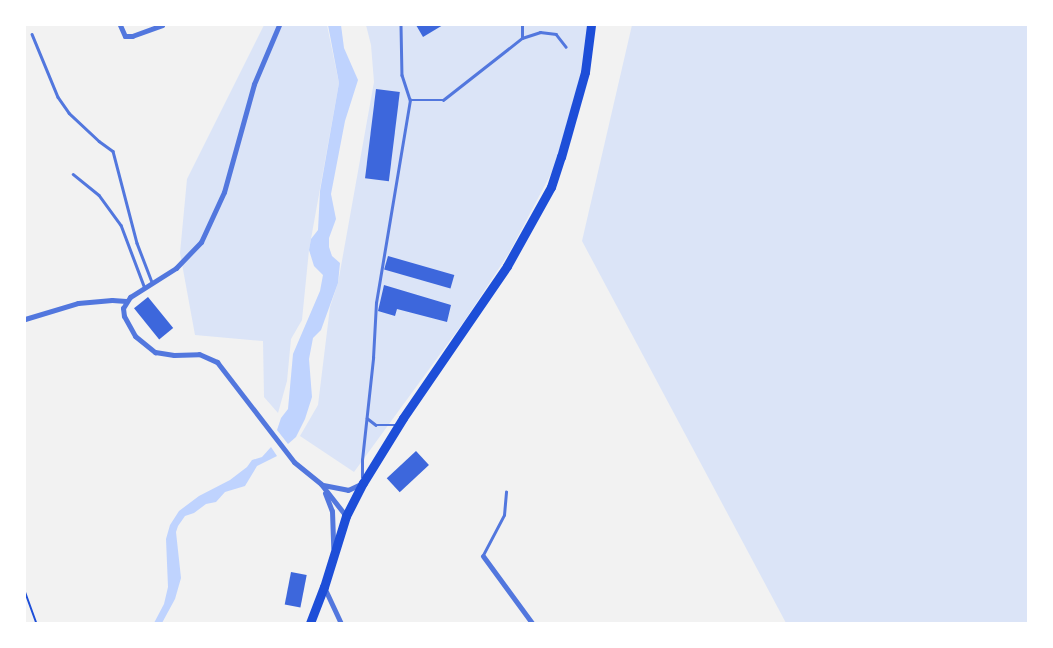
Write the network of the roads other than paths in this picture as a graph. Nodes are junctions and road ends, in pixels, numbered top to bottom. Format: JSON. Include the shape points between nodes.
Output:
{"nodes":[{"id":1,"x":120,"y":25,"type":"edge"},
{"id":2,"x":162,"y":25,"type":"edge"},
{"id":3,"x":279,"y":25,"type":"edge"},
{"id":4,"x":401,"y":25,"type":"edge"},
{"id":5,"x":522,"y":25,"type":"edge"},
{"id":6,"x":592,"y":25,"type":"edge"},
{"id":7,"x":32,"y":34,"type":"dead end"},
{"id":8,"x":522,"y":38,"type":"junction"},
{"id":9,"x":566,"y":47,"type":"dead end"},
{"id":10,"x":410,"y":100,"type":"junction"},
{"id":11,"x":73,"y":174,"type":"dead end"},
{"id":12,"x":152,"y":282,"type":"junction"},
{"id":13,"x":144,"y":286,"type":"junction"},
{"id":14,"x":126,"y":301,"type":"junction"},
{"id":15,"x":26,"y":319,"type":"edge"},
{"id":16,"x":25,"y":325,"type":"edge"},
{"id":17,"x":367,"y":418,"type":"junction"},
{"id":18,"x":399,"y":425,"type":"junction"},
{"id":19,"x":363,"y":483,"type":"junction"},
{"id":20,"x":321,"y":484,"type":"junction"},
{"id":21,"x":506,"y":492,"type":"dead end"},
{"id":22,"x":346,"y":516,"type":"junction"},
{"id":23,"x":483,"y":556,"type":"joint"},
{"id":24,"x":333,"y":559,"type":"junction"},
{"id":25,"x":324,"y":587,"type":"junction"},
{"id":26,"x":310,"y":623,"type":"edge"},
{"id":27,"x":341,"y":623,"type":"edge"},
{"id":28,"x":532,"y":623,"type":"edge"}],
"edges":[{"from":1,"to":2,"type":"street","via":[[125,36]]},
{"from":3,"to":12,"type":"street","via":[[254,84],[224,192],[212,219],[189,256]]},
{"from":4,"to":10,"type":"lane","via":[[402,75]]},
{"from":5,"to":8,"type":"lane"},
{"from":6,"to":18,"type":"main road","via":[[585,72],[551,187],[508,266]]},
{"from":7,"to":12,"type":"lane","via":[[58,97],[69,114],[99,142],[114,151],[137,243]]},
{"from":8,"to":9,"type":"lane","via":[[540,32],[556,34]]},
{"from":8,"to":10,"type":"lane","via":[[443,100]]},
{"from":10,"to":17,"type":"lane","via":[[376,303]]},
{"from":11,"to":13,"type":"lane","via":[[99,195],[121,224]]},
{"from":12,"to":13,"type":"street"},
{"from":13,"to":14,"type":"street"},
{"from":14,"to":15,"type":"street","via":[[78,303]]},
{"from":14,"to":20,"type":"street","via":[[123,308],[127,325],[145,346],[166,354],[199,354],[217,362],[294,462]]},
{"from":15,"to":16,"type":"street"},
{"from":17,"to":18,"type":"lane","via":[[376,425]]},
{"from":17,"to":19,"type":"lane"},
{"from":18,"to":19,"type":"main road"},
{"from":19,"to":20,"type":"street","via":[[348,490]]},
{"from":19,"to":22,"type":"main road"},
{"from":20,"to":22,"type":"street"},
{"from":20,"to":24,"type":"street","via":[[332,511]]},
{"from":21,"to":23,"type":"lane","via":[[504,515]]},
{"from":22,"to":24,"type":"main road"},
{"from":23,"to":28,"type":"street"},
{"from":24,"to":25,"type":"main road"},
{"from":25,"to":26,"type":"main road"},
{"from":25,"to":27,"type":"street"}]}
